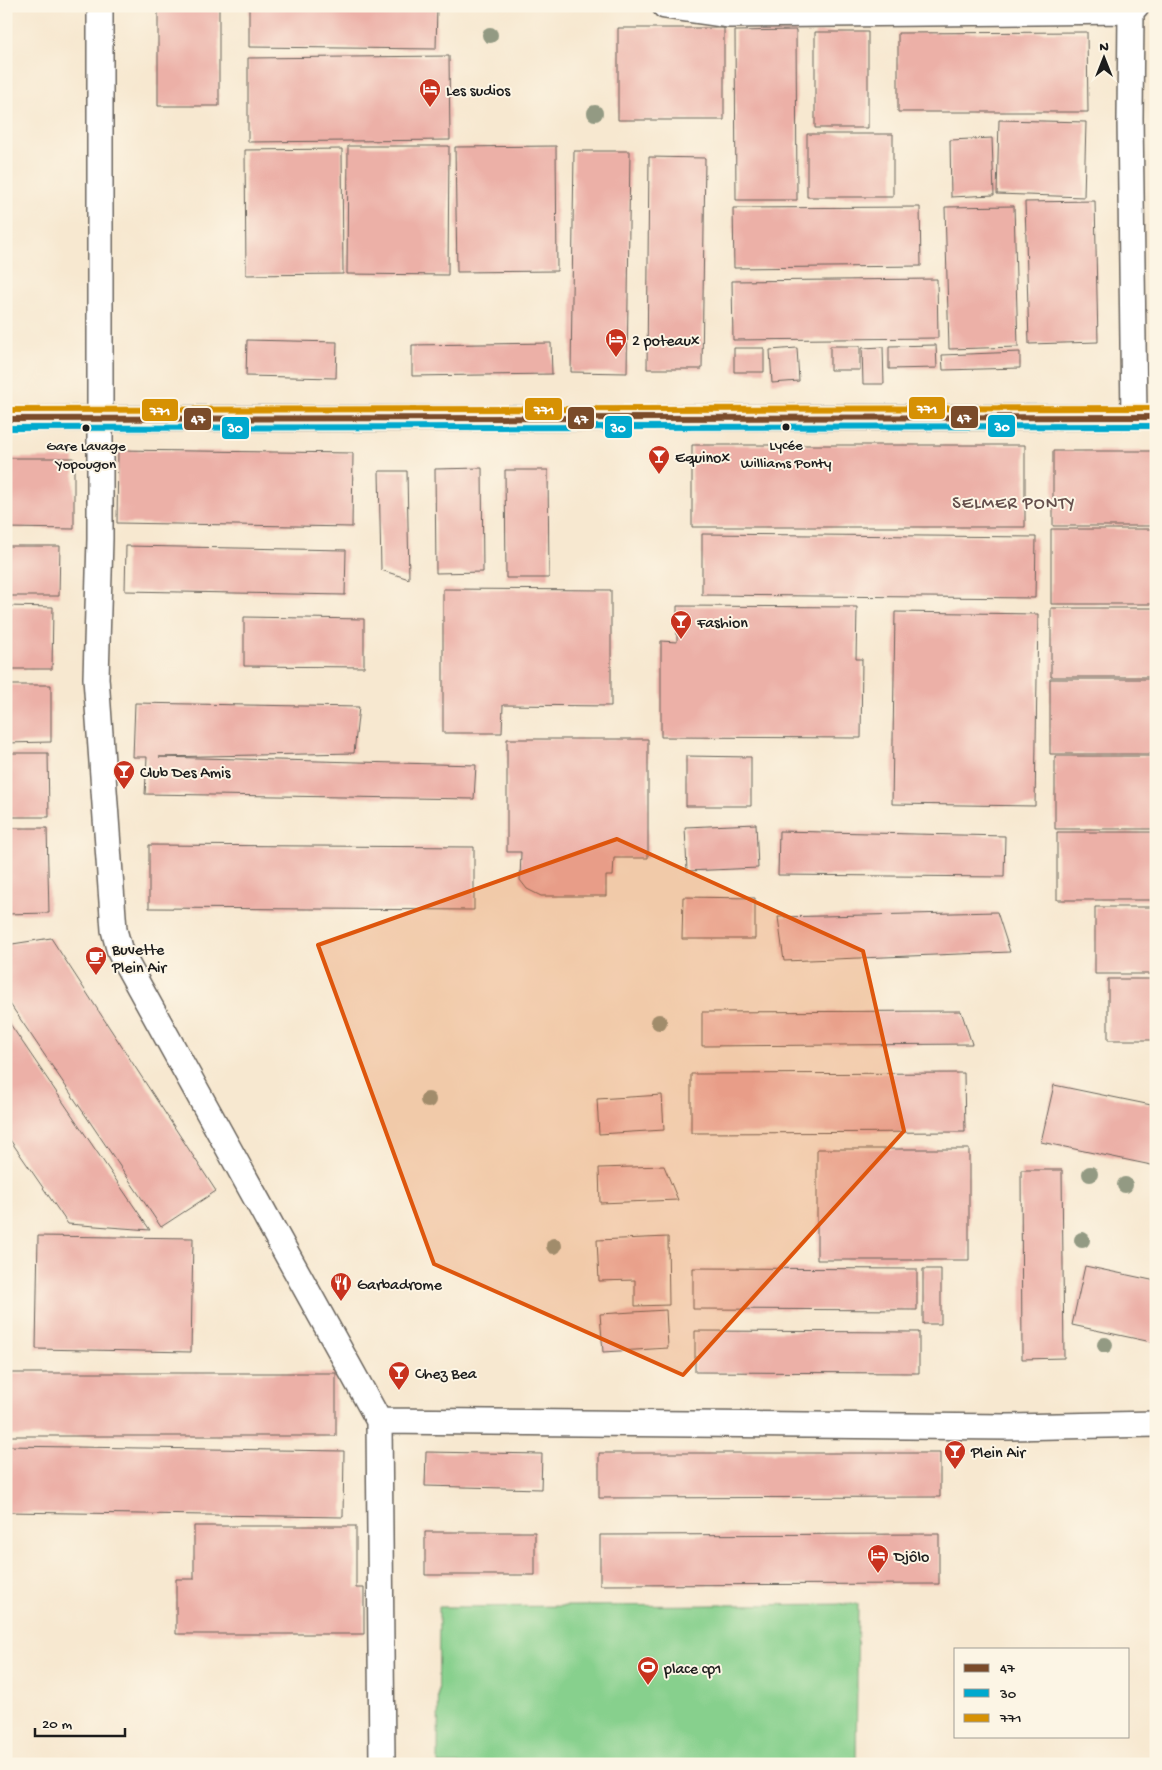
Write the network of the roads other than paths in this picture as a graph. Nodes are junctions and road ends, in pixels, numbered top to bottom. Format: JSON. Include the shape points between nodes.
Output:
{"nodes":[{"id":1,"x":100,"y":6,"type":"edge"},
{"id":2,"x":665,"y":6,"type":"edge"},
{"id":3,"x":1134,"y":9,"type":"edge"},
{"id":4,"x":1145,"y":417,"type":"edge"},
{"id":5,"x":6,"y":419,"type":"edge"},
{"id":6,"x":100,"y":420,"type":"junction"},
{"id":7,"x":379,"y":1421,"type":"junction"},
{"id":8,"x":1156,"y":1424,"type":"edge"},
{"id":9,"x":382,"y":1764,"type":"edge"}],
"edges":[{"from":1,"to":6,"type":"street"},
{"from":2,"to":3,"type":"street","via":[[728,15]]},
{"from":3,"to":4,"type":"street","via":[[1130,118]]},
{"from":4,"to":6,"type":"street"},
{"from":5,"to":6,"type":"street"},
{"from":6,"to":7,"type":"street","via":[[96,678],[114,930],[120,952]]},
{"from":7,"to":8,"type":"street","via":[[998,1426]]},
{"from":7,"to":9,"type":"street"}]}
